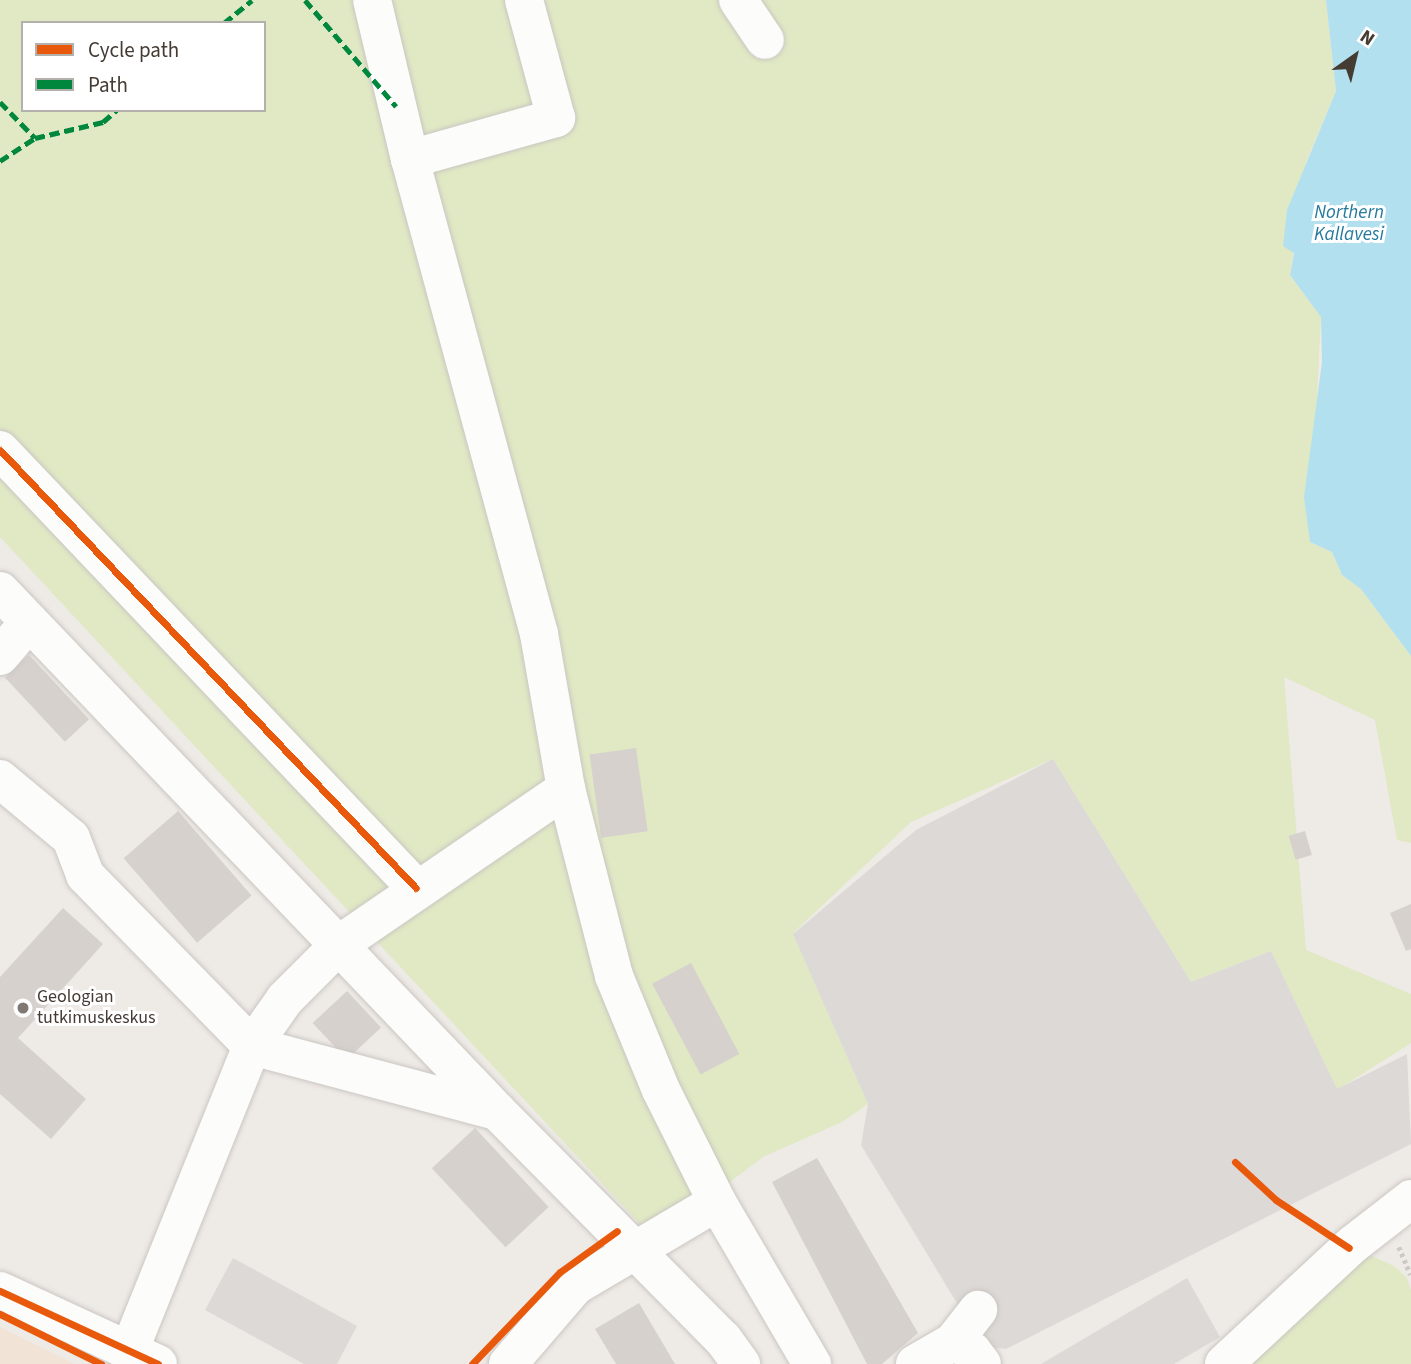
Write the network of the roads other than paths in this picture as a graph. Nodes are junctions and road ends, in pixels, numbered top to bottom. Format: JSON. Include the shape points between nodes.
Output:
{"nodes":[{"id":1,"x":372,"y":0,"type":"edge"},
{"id":2,"x":524,"y":0,"type":"edge"},
{"id":3,"x":738,"y":0,"type":"edge"},
{"id":4,"x":765,"y":40,"type":"dead end"},
{"id":5,"x":410,"y":159,"type":"junction"},
{"id":6,"x":0,"y":450,"type":"edge"},
{"id":7,"x":0,"y":592,"type":"edge"},
{"id":8,"x":29,"y":622,"type":"junction"},
{"id":9,"x":0,"y":656,"type":"edge"},
{"id":10,"x":0,"y":779,"type":"edge"},
{"id":11,"x":566,"y":789,"type":"junction"},
{"id":12,"x":415,"y":888,"type":"junction"},
{"id":13,"x":341,"y":943,"type":"junction"},
{"id":14,"x":252,"y":1046,"type":"junction"},
{"id":15,"x":497,"y":1111,"type":"junction"},
{"id":16,"x":1411,"y":1199,"type":"edge"},
{"id":17,"x":717,"y":1202,"type":"junction"},
{"id":18,"x":634,"y":1248,"type":"junction"},
{"id":19,"x":0,"y":1292,"type":"edge"},
{"id":20,"x":978,"y":1310,"type":"dead end"},
{"id":21,"x":967,"y":1353,"type":"edge"},
{"id":22,"x":144,"y":1356,"type":"edge"},
{"id":23,"x":180,"y":1364,"type":"edge"},
{"id":24,"x":508,"y":1364,"type":"edge"},
{"id":25,"x":741,"y":1364,"type":"edge"},
{"id":26,"x":812,"y":1364,"type":"edge"},
{"id":27,"x":915,"y":1364,"type":"edge"},
{"id":28,"x":1224,"y":1364,"type":"edge"}],
"edges":[{"from":1,"to":5,"type":"street"},
{"from":2,"to":5,"type":"street","via":[[556,118]]},
{"from":3,"to":4,"type":"street"},
{"from":5,"to":11,"type":"street","via":[[539,634]]},
{"from":6,"to":12,"type":"street"},
{"from":7,"to":8,"type":"street"},
{"from":8,"to":9,"type":"street"},
{"from":8,"to":13,"type":"street"},
{"from":10,"to":14,"type":"street","via":[[71,838],[85,875]]},
{"from":11,"to":12,"type":"street"},
{"from":11,"to":17,"type":"street","via":[[614,976],[661,1090]]},
{"from":12,"to":13,"type":"street"},
{"from":13,"to":14,"type":"street","via":[[285,999]]},
{"from":13,"to":15,"type":"street"},
{"from":14,"to":15,"type":"street"},
{"from":14,"to":22,"type":"street"},
{"from":15,"to":18,"type":"street"},
{"from":16,"to":28,"type":"street","via":[[1383,1237]]},
{"from":17,"to":18,"type":"street"},
{"from":17,"to":26,"type":"street"},
{"from":18,"to":24,"type":"street","via":[[575,1286]]},
{"from":18,"to":25,"type":"street","via":[[723,1339]]},
{"from":19,"to":22,"type":"street"},
{"from":20,"to":21,"type":"street"},
{"from":21,"to":27,"type":"street"},
{"from":22,"to":23,"type":"street"}]}
